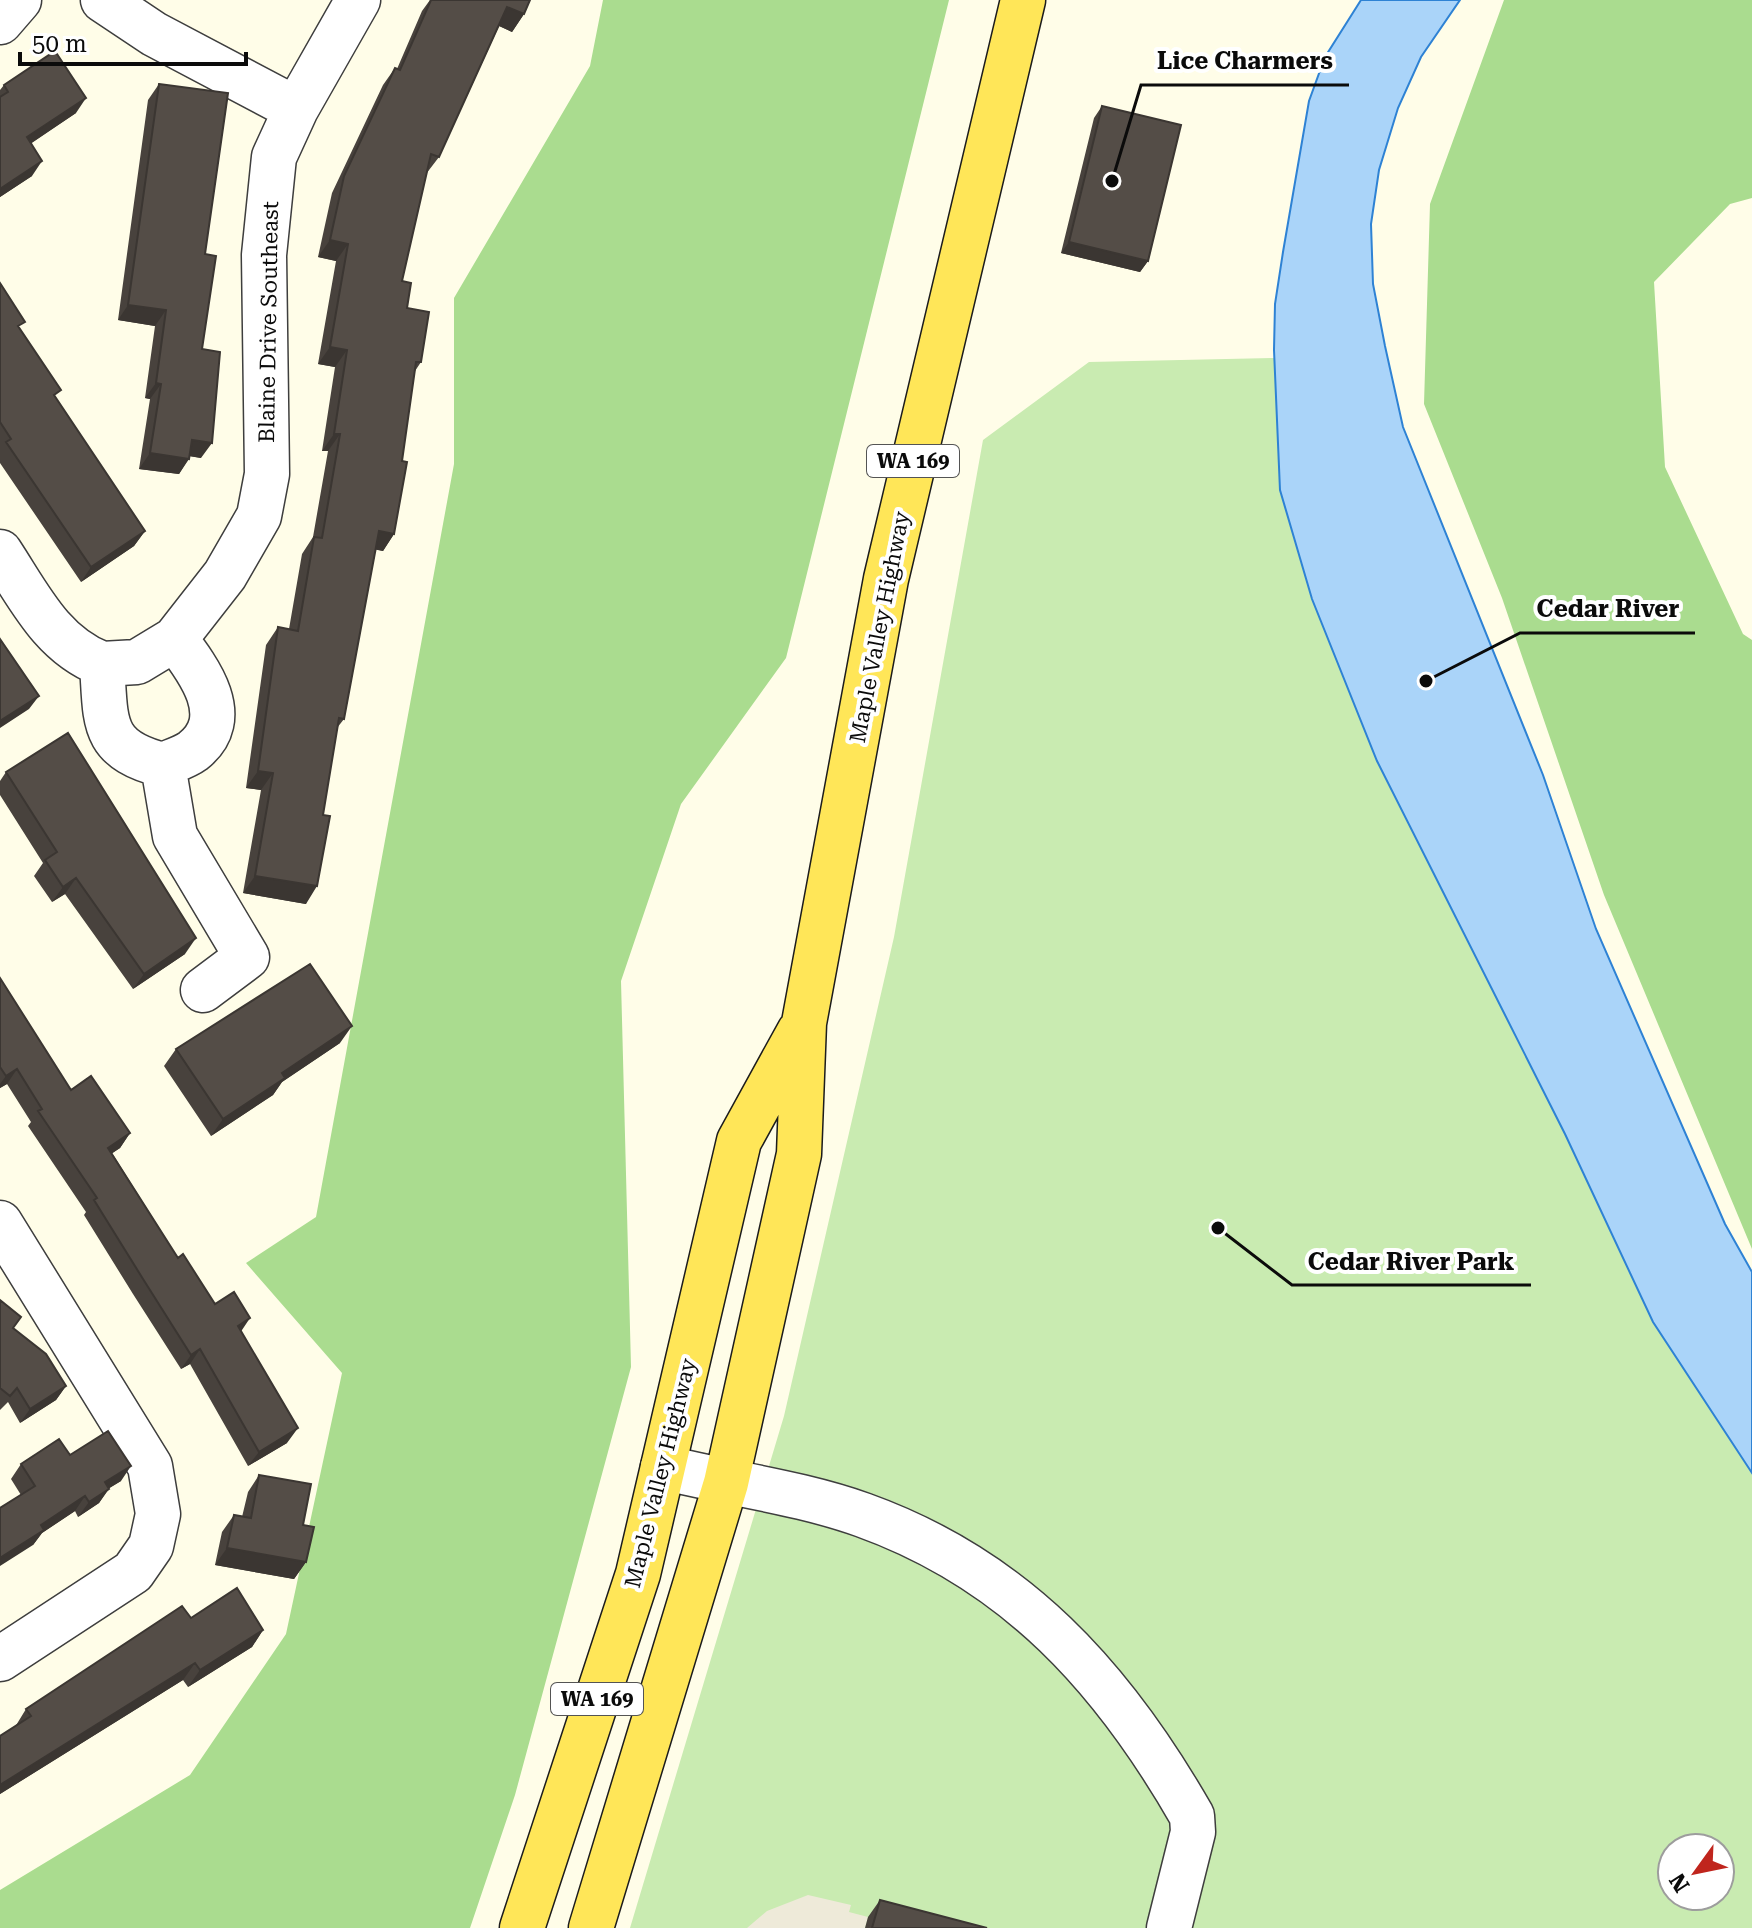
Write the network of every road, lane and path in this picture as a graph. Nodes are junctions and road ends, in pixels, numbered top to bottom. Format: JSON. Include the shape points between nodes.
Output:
{"nodes":[{"id":1,"x":19,"y":0,"type":"edge"},
{"id":2,"x":103,"y":0,"type":"edge"},
{"id":3,"x":358,"y":0,"type":"edge"},
{"id":4,"x":1023,"y":0,"type":"edge"},
{"id":5,"x":0,"y":22,"type":"edge"},
{"id":6,"x":296,"y":109,"type":"junction"},
{"id":7,"x":0,"y":552,"type":"edge"},
{"id":8,"x":175,"y":639,"type":"junction"},
{"id":9,"x":102,"y":664,"type":"junction"},
{"id":10,"x":163,"y":765,"type":"junction"},
{"id":11,"x":203,"y":990,"type":"dead end"},
{"id":12,"x":804,"y":1023,"type":"junction"},
{"id":13,"x":3,"y":1234,"type":"edge"},
{"id":14,"x":663,"y":1467,"type":"junction"},
{"id":15,"x":726,"y":1483,"type":"junction"},
{"id":16,"x":0,"y":1659,"type":"edge"},
{"id":17,"x":522,"y":1928,"type":"edge"},
{"id":18,"x":591,"y":1928,"type":"edge"},
{"id":19,"x":1169,"y":1928,"type":"edge"}],
"edges":[{"from":1,"to":5,"type":"street"},
{"from":2,"to":6,"type":"street","via":[[154,34]]},
{"from":3,"to":6,"type":"street","name":"Blaine Drive Southeast"},
{"from":4,"to":12,"type":"main road","name":"Maple Valley Highway","number":"WA 169","via":[[886,579]]},
{"from":6,"to":8,"type":"street","name":"Blaine Drive Southeast","via":[[274,157],[267,201],[267,474],[259,516],[225,575]]},
{"from":7,"to":9,"type":"street","via":[[51,629],[76,654]]},
{"from":8,"to":9,"type":"street","name":"Blaine Drive Southeast","via":[[137,662]]},
{"from":8,"to":10,"type":"street","via":[[212,699],[210,727],[193,751]]},
{"from":9,"to":10,"type":"street","via":[[112,739],[134,758]]},
{"from":10,"to":11,"type":"street","via":[[175,836],[247,957]]},
{"from":12,"to":14,"type":"main road","name":"Maple Valley Highway","number":"WA 169","via":[[739,1141]]},
{"from":12,"to":15,"type":"main road","name":"Maple Valley Highway","number":"WA 169","via":[[799,1154]]},
{"from":13,"to":16,"type":"street","via":[[150,1466],[158,1514],[151,1546],[133,1572]]},
{"from":14,"to":15,"type":"street"},
{"from":14,"to":17,"type":"main road","name":"Maple Valley Highway","number":"WA 169","via":[[638,1574]]},
{"from":15,"to":18,"type":"main road","name":"Maple Valley Highway","number":"WA 169"},
{"from":15,"to":19,"type":"street","via":[[862,1515],[917,1538],[1035,1612],[1101,1683],[1192,1816],[1190,1847]]}]}
